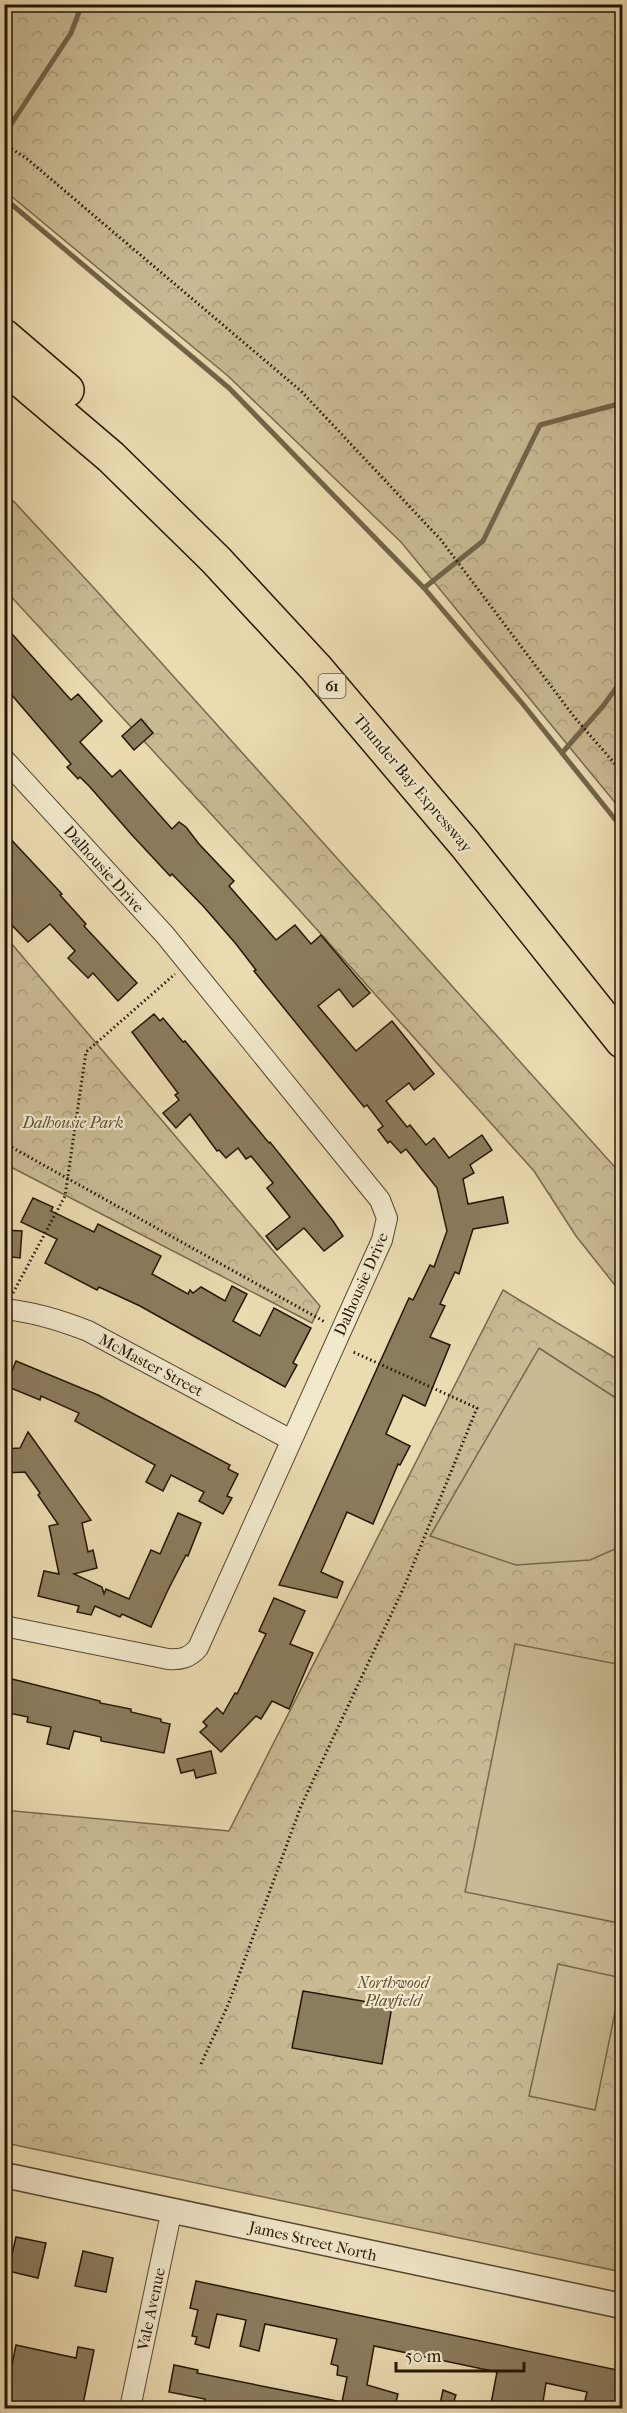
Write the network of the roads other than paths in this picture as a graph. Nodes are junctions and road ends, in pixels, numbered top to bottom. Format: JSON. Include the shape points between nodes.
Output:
{"nodes":[{"id":1,"x":4,"y":336,"type":"edge"},
{"id":2,"x":4,"y":366,"type":"edge"},
{"id":3,"x":4,"y":759,"type":"edge"},
{"id":4,"x":622,"y":1005,"type":"edge"},
{"id":5,"x":622,"y":1041,"type":"edge"},
{"id":6,"x":7,"y":1303,"type":"edge"},
{"id":7,"x":291,"y":1440,"type":"junction"},
{"id":8,"x":4,"y":1626,"type":"edge"},
{"id":9,"x":4,"y":2175,"type":"edge"},
{"id":10,"x":172,"y":2209,"type":"junction"},
{"id":11,"x":622,"y":2306,"type":"edge"},
{"id":12,"x":130,"y":2409,"type":"edge"}],
"edges":[{"from":1,"to":4,"type":"highway","name":"Thunder Bay Expressway","number":"61","via":[[231,542],[345,668]]},
{"from":2,"to":5,"type":"highway","name":"Thunder Bay Expressway","number":"61","via":[[111,457],[168,512],[316,668],[465,844]]},
{"from":3,"to":7,"type":"street","name":"Dalhousie Drive","via":[[165,935],[385,1208],[386,1229]]},
{"from":6,"to":7,"type":"street","name":"McMaster Street","via":[[88,1331]]},
{"from":7,"to":8,"type":"street","name":"Dalhousie Drive","via":[[198,1647],[186,1658],[168,1659]]},
{"from":9,"to":10,"type":"street","name":"James Street North"},
{"from":10,"to":11,"type":"street","name":"James Street North"},
{"from":10,"to":12,"type":"street","name":"Vale Avenue"}]}
